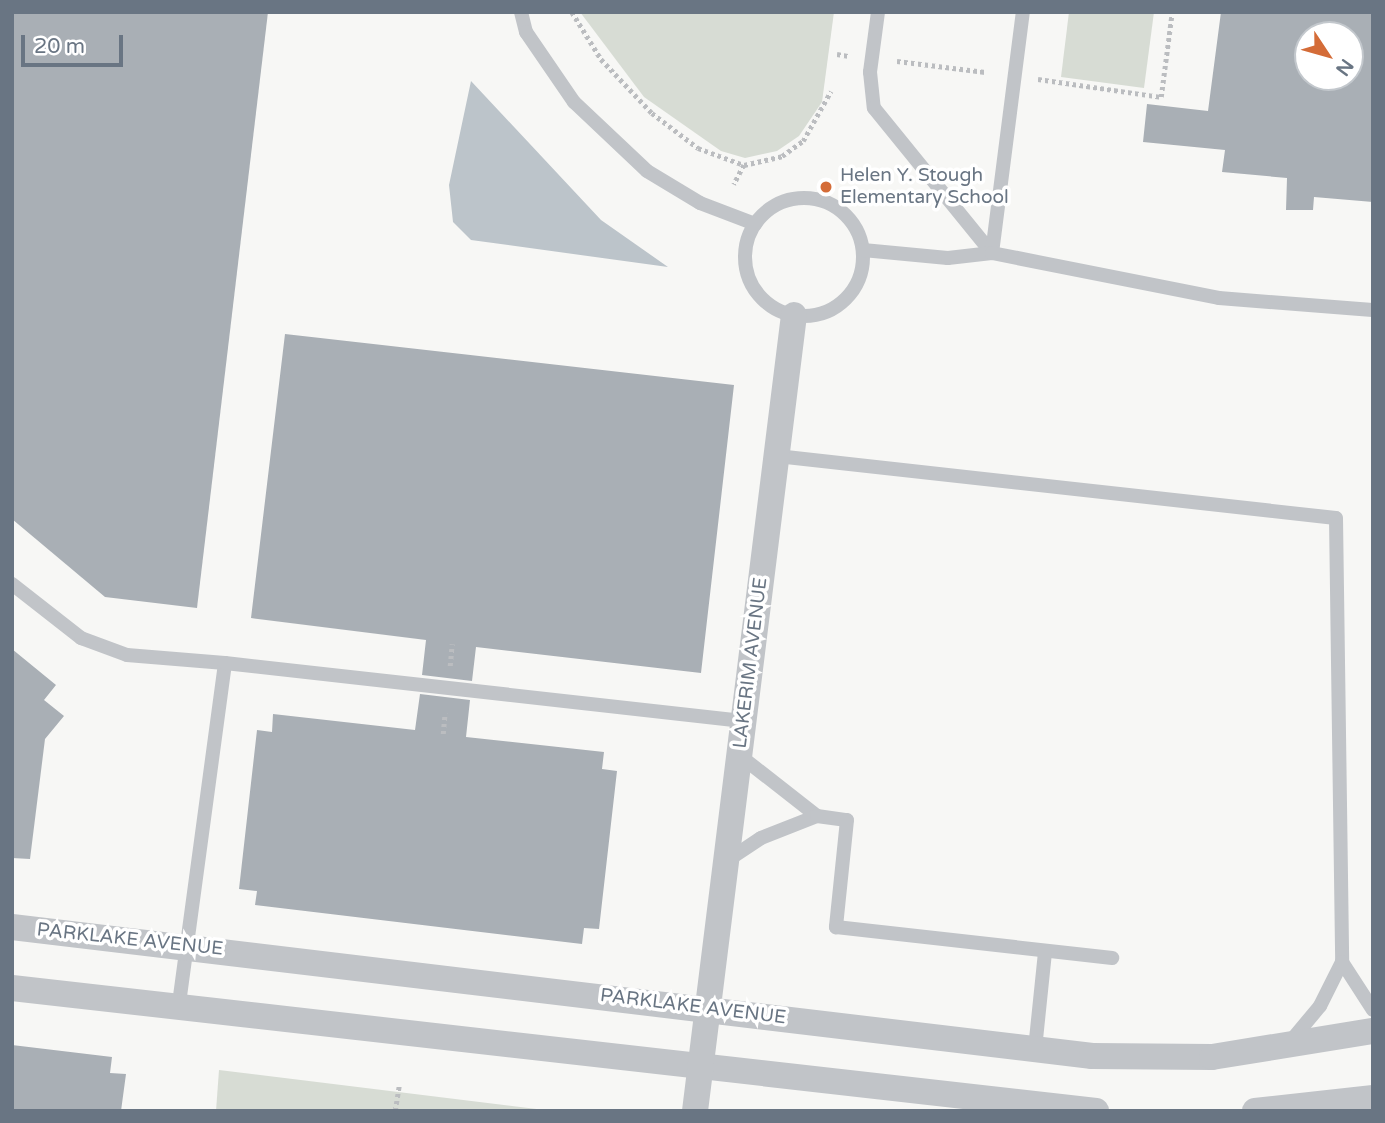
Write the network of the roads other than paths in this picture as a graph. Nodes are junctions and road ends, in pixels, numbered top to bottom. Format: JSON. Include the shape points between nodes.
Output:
{"nodes":[{"id":1,"x":521,"y":12,"type":"edge"},
{"id":2,"x":878,"y":12,"type":"edge"},
{"id":3,"x":1023,"y":12,"type":"edge"},
{"id":4,"x":755,"y":224,"type":"junction"},
{"id":5,"x":863,"y":250,"type":"junction"},
{"id":6,"x":992,"y":253,"type":"junction"},
{"id":7,"x":1373,"y":310,"type":"edge"},
{"id":8,"x":794,"y":315,"type":"junction"},
{"id":9,"x":777,"y":456,"type":"junction"},
{"id":10,"x":12,"y":584,"type":"edge"},
{"id":11,"x":225,"y":663,"type":"junction"},
{"id":12,"x":743,"y":722,"type":"junction"},
{"id":13,"x":739,"y":755,"type":"junction"},
{"id":14,"x":817,"y":816,"type":"junction"},
{"id":15,"x":725,"y":862,"type":"junction"},
{"id":16,"x":12,"y":928,"type":"edge"},
{"id":17,"x":187,"y":946,"type":"junction"},
{"id":18,"x":1045,"y":953,"type":"junction"},
{"id":19,"x":1112,"y":958,"type":"dead end"},
{"id":20,"x":1342,"y":962,"type":"junction"},
{"id":21,"x":12,"y":988,"type":"edge"},
{"id":22,"x":707,"y":1010,"type":"junction"},
{"id":23,"x":1373,"y":1010,"type":"edge"},
{"id":24,"x":178,"y":1011,"type":"junction"},
{"id":25,"x":1373,"y":1031,"type":"edge"},
{"id":26,"x":1290,"y":1042,"type":"junction"},
{"id":27,"x":1035,"y":1049,"type":"junction"},
{"id":28,"x":700,"y":1065,"type":"junction"},
{"id":29,"x":1373,"y":1098,"type":"edge"},
{"id":30,"x":695,"y":1111,"type":"edge"},
{"id":31,"x":1096,"y":1111,"type":"edge"},
{"id":32,"x":1255,"y":1111,"type":"edge"}],
"edges":[{"from":1,"to":4,"type":"lane","via":[[526,32],[574,102],[647,171],[700,203]]},
{"from":2,"to":6,"type":"lane","via":[[870,72],[874,108]]},
{"from":3,"to":6,"type":"lane"},
{"from":4,"to":5,"type":"lane","via":[[783,202],[818,199],[849,218]]},
{"from":4,"to":8,"type":"lane","via":[[747,242],[750,280],[761,297]]},
{"from":5,"to":6,"type":"lane","via":[[948,258]]},
{"from":5,"to":8,"type":"lane","via":[[859,281],[839,305]]},
{"from":6,"to":7,"type":"lane","via":[[1219,298]]},
{"from":8,"to":9,"type":"street","name":"LAKERIM AVENUE"},
{"from":9,"to":12,"type":"street","name":"LAKERIM AVENUE"},
{"from":9,"to":20,"type":"lane","via":[[1336,518]]},
{"from":10,"to":11,"type":"lane","via":[[81,638],[127,655]]},
{"from":11,"to":12,"type":"lane"},
{"from":11,"to":17,"type":"lane"},
{"from":12,"to":13,"type":"street","name":"LAKERIM AVENUE"},
{"from":13,"to":14,"type":"lane"},
{"from":13,"to":15,"type":"street","name":"LAKERIM AVENUE"},
{"from":14,"to":15,"type":"lane","via":[[761,838]]},
{"from":14,"to":18,"type":"lane","via":[[847,820],[836,927]]},
{"from":15,"to":22,"type":"street","name":"LAKERIM AVENUE"},
{"from":16,"to":17,"type":"street","name":"PARKLAKE AVENUE"},
{"from":17,"to":22,"type":"street","name":"PARKLAKE AVENUE"},
{"from":17,"to":24,"type":"lane"},
{"from":18,"to":19,"type":"lane"},
{"from":18,"to":27,"type":"lane"},
{"from":20,"to":23,"type":"lane"},
{"from":20,"to":26,"type":"lane","via":[[1320,1006]]},
{"from":21,"to":24,"type":"street"},
{"from":22,"to":27,"type":"street","name":"PARKLAKE AVENUE"},
{"from":22,"to":28,"type":"street","name":"LAKERIM AVENUE"},
{"from":24,"to":28,"type":"street"},
{"from":25,"to":26,"type":"street","name":"PARKLAKE AVENUE"},
{"from":26,"to":27,"type":"street","name":"PARKLAKE AVENUE","via":[[1212,1057]]},
{"from":28,"to":30,"type":"street","name":"LAKERIM AVENUE"},
{"from":28,"to":31,"type":"street"},
{"from":29,"to":32,"type":"street"}]}
